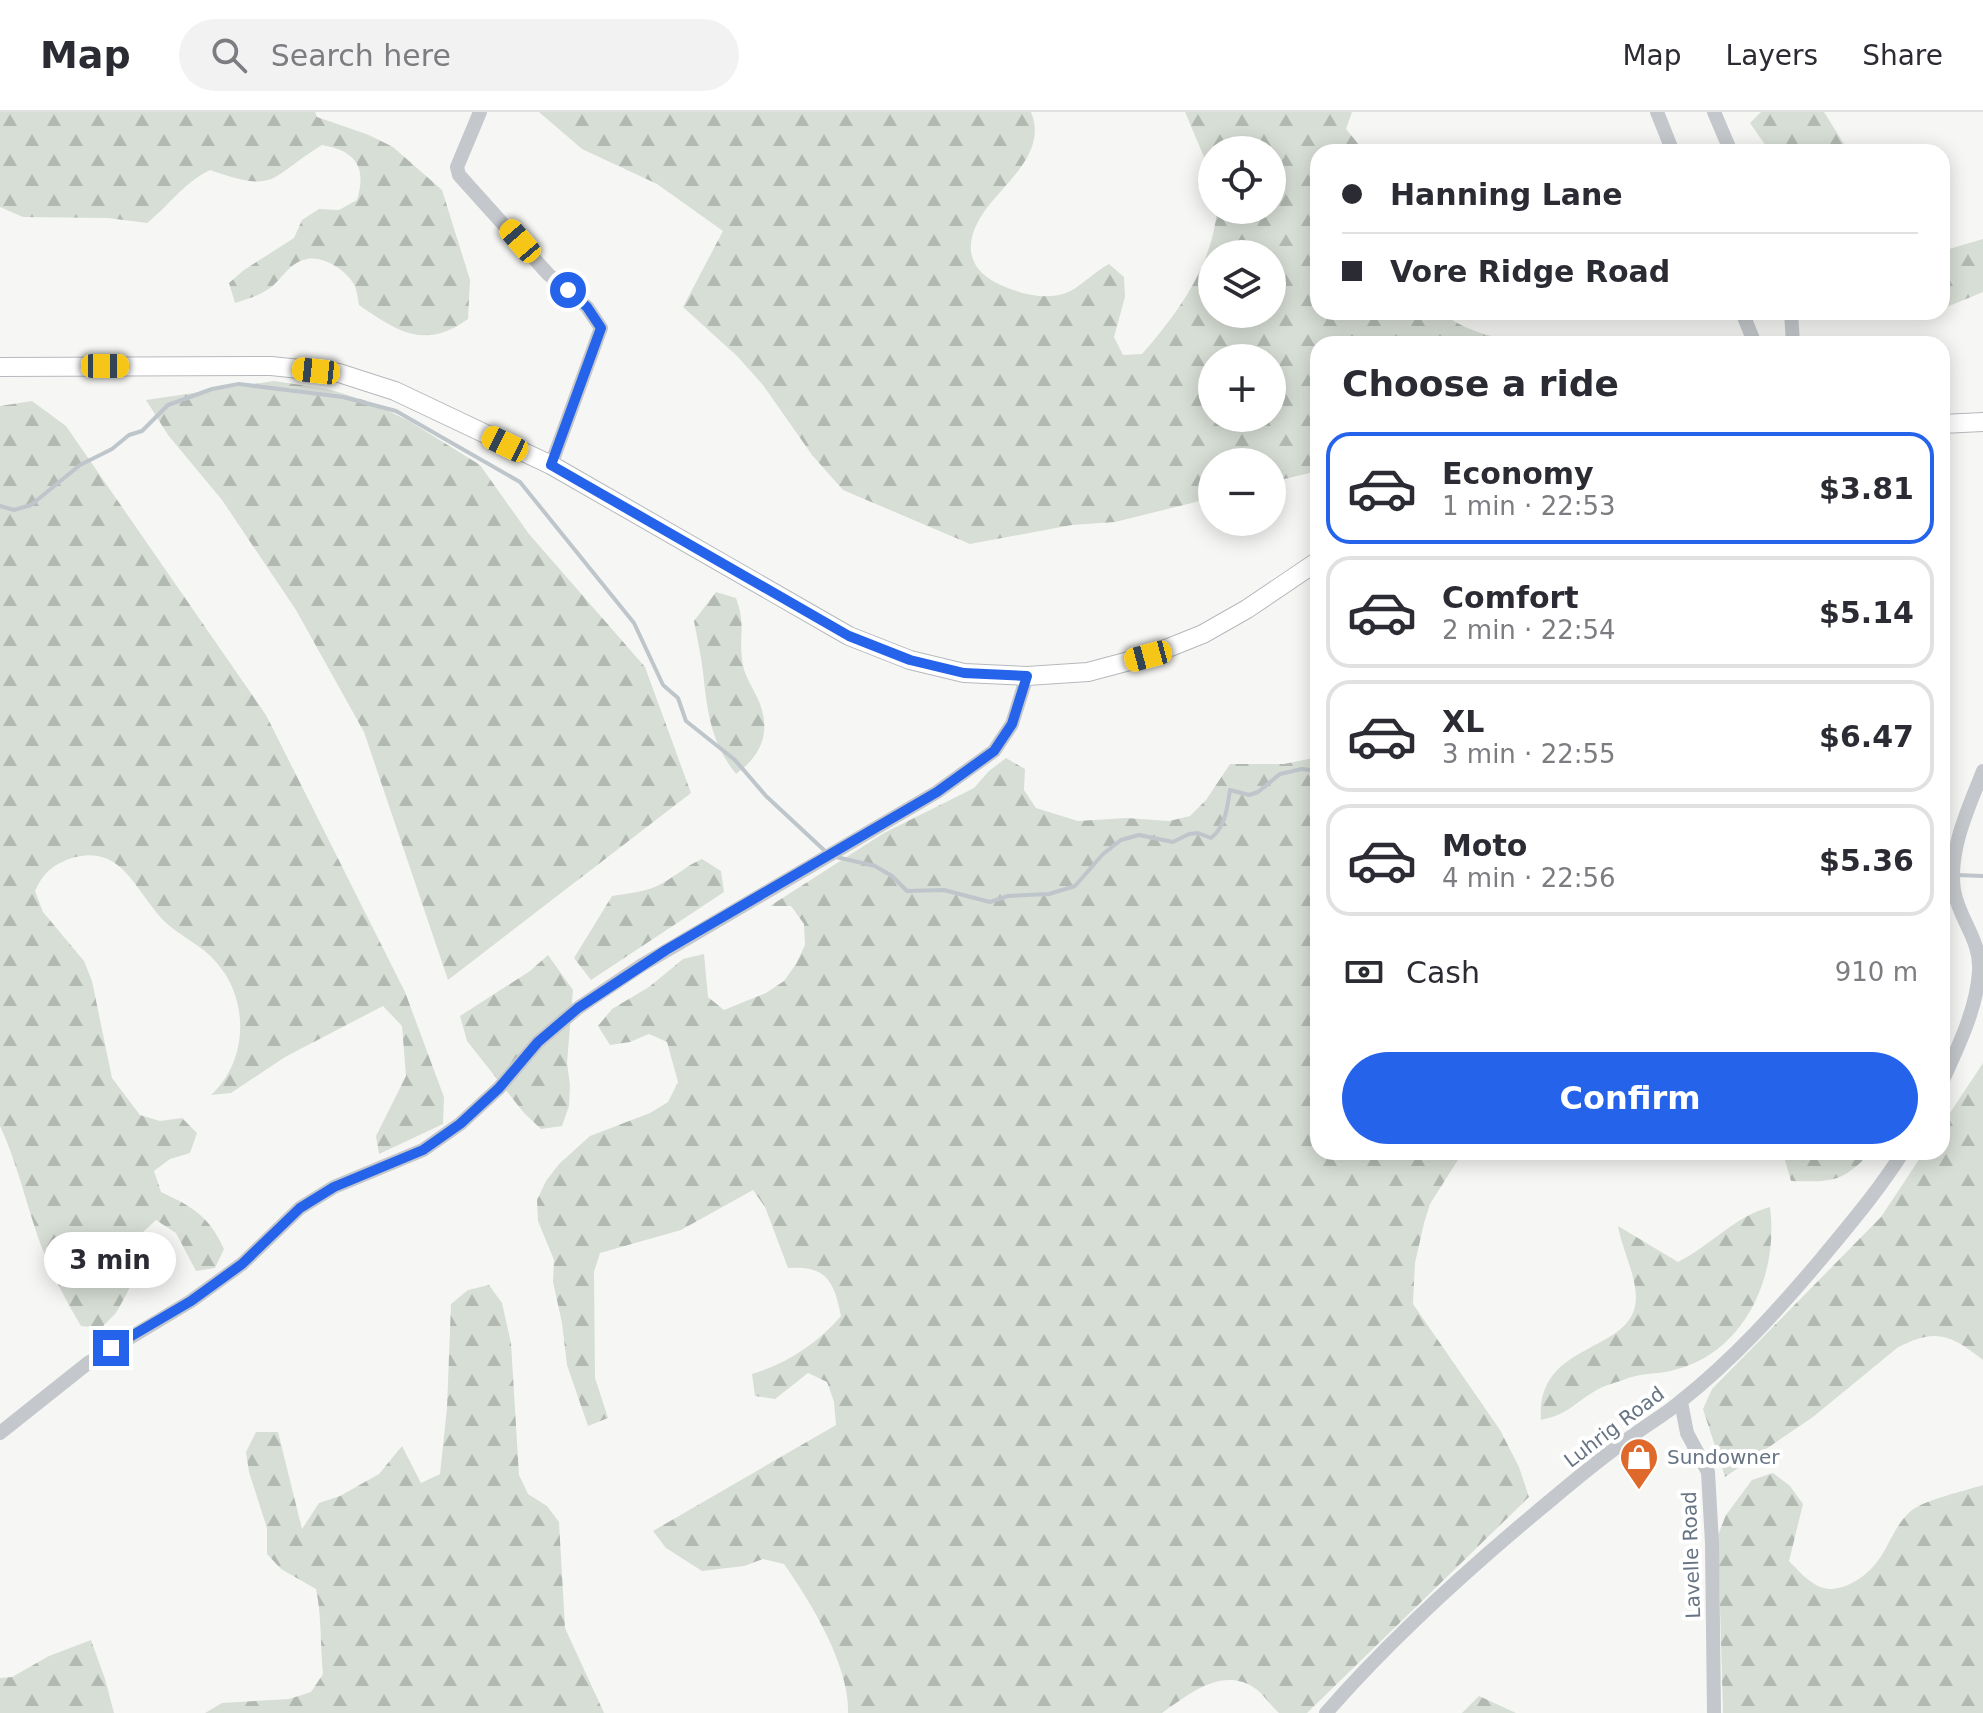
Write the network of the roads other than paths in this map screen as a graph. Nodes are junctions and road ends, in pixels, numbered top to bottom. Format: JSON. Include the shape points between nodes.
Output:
{"nodes":[{"id":1,"x":480,"y":112,"type":"edge"},
{"id":2,"x":1657,"y":112,"type":"edge"},
{"id":3,"x":1714,"y":112,"type":"edge"},
{"id":4,"x":1670,"y":144,"type":"edge"},
{"id":5,"x":1728,"y":144,"type":"edge"},
{"id":6,"x":0,"y":367,"type":"edge"},
{"id":7,"x":1983,"y":422,"type":"edge"},
{"id":8,"x":1950,"y":424,"type":"edge"},
{"id":9,"x":551,"y":465,"type":"junction"},
{"id":10,"x":1310,"y":566,"type":"edge"},
{"id":11,"x":1027,"y":676,"type":"junction"},
{"id":12,"x":1983,"y":771,"type":"edge"},
{"id":13,"x":1950,"y":1062,"type":"edge"},
{"id":14,"x":1897,"y":1160,"type":"edge"},
{"id":15,"x":1681,"y":1402,"type":"junction"},
{"id":16,"x":0,"y":1433,"type":"edge"},
{"id":17,"x":1326,"y":1713,"type":"edge"},
{"id":18,"x":1714,"y":1713,"type":"edge"}],
"edges":[{"from":1,"to":9,"type":"street","via":[[457,167],[459,175],[548,274],[587,307],[601,328]]},
{"from":2,"to":4,"type":"street"},
{"from":3,"to":5,"type":"street"},
{"from":6,"to":9,"type":"main road","via":[[258,366],[339,373],[395,391]]},
{"from":7,"to":8,"type":"main road"},
{"from":9,"to":11,"type":"main road","via":[[849,636],[910,660],[964,673]]},
{"from":10,"to":11,"type":"main road","via":[[1203,634],[1162,650],[1088,672]]},
{"from":11,"to":16,"type":"street","via":[[1012,724],[994,751],[937,792],[578,1008],[460,1124],[423,1150],[334,1187],[300,1208],[242,1264],[88,1363]]},
{"from":12,"to":13,"type":"street","via":[[1954,865],[1954,891],[1979,954],[1979,973]]},
{"from":14,"to":15,"type":"street","name":"Luhrig Road","via":[[1786,1301]]},
{"from":15,"to":17,"type":"street","name":"Luhrig Road","via":[[1552,1499],[1440,1595]]},
{"from":15,"to":18,"type":"street","name":"Lavelle Road","via":[[1687,1433],[1708,1472]]}]}
